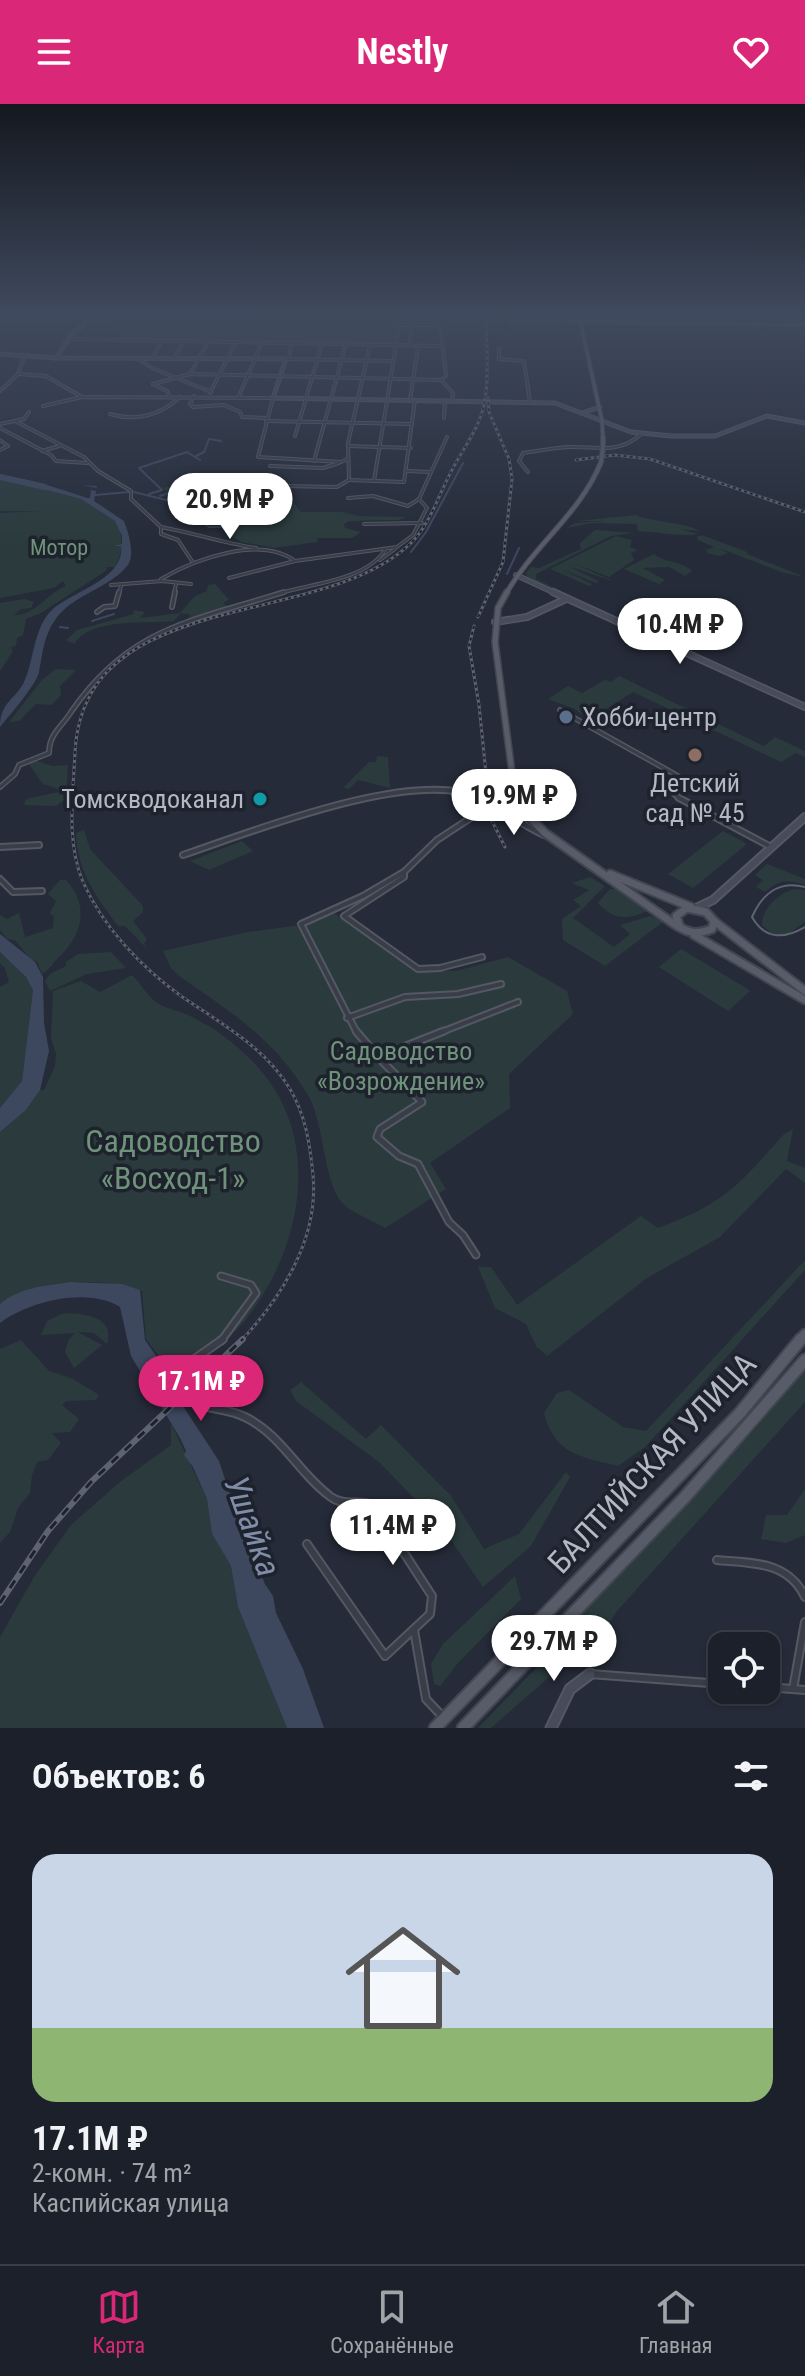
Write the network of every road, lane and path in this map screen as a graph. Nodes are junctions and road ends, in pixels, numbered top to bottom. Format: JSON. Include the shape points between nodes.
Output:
{"nodes":[{"id":1,"x":71,"y":391,"type":"edge"},
{"id":2,"x":167,"y":391,"type":"edge"},
{"id":3,"x":203,"y":391,"type":"edge"},
{"id":4,"x":212,"y":391,"type":"edge"},
{"id":5,"x":242,"y":391,"type":"edge"},
{"id":6,"x":275,"y":391,"type":"edge"},
{"id":7,"x":306,"y":391,"type":"edge"},
{"id":8,"x":333,"y":391,"type":"edge"},
{"id":9,"x":360,"y":391,"type":"edge"},
{"id":10,"x":389,"y":391,"type":"edge"},
{"id":11,"x":412,"y":391,"type":"edge"},
{"id":12,"x":451,"y":391,"type":"edge"},
{"id":13,"x":528,"y":391,"type":"edge"},
{"id":14,"x":596,"y":391,"type":"edge"},
{"id":15,"x":210,"y":394,"type":"junction"},
{"id":16,"x":194,"y":396,"type":"junction"},
{"id":17,"x":82,"y":397,"type":"junction"},
{"id":18,"x":170,"y":397,"type":"junction"},
{"id":19,"x":180,"y":397,"type":"junction"},
{"id":20,"x":239,"y":397,"type":"junction"},
{"id":21,"x":273,"y":398,"type":"junction"},
{"id":22,"x":304,"y":398,"type":"junction"},
{"id":23,"x":331,"y":398,"type":"junction"},
{"id":24,"x":359,"y":399,"type":"junction"},
{"id":25,"x":388,"y":399,"type":"junction"},
{"id":26,"x":412,"y":400,"type":"junction"},
{"id":27,"x":445,"y":400,"type":"junction"},
{"id":28,"x":452,"y":400,"type":"junction"},
{"id":29,"x":530,"y":402,"type":"junction"},
{"id":30,"x":43,"y":406,"type":"dead end"},
{"id":31,"x":600,"y":407,"type":"junction"},
{"id":32,"x":29,"y":412,"type":"dead end"},
{"id":33,"x":582,"y":413,"type":"junction"},
{"id":34,"x":110,"y":414,"type":"dead end"},
{"id":35,"x":444,"y":418,"type":"dead end"},
{"id":36,"x":266,"y":419,"type":"junction"},
{"id":37,"x":15,"y":421,"type":"junction"},
{"id":38,"x":602,"y":421,"type":"junction"},
{"id":39,"x":297,"y":422,"type":"junction"},
{"id":40,"x":324,"y":422,"type":"junction"},
{"id":41,"x":354,"y":423,"type":"junction"},
{"id":42,"x":382,"y":423,"type":"junction"},
{"id":43,"x":805,"y":423,"type":"edge"},
{"id":44,"x":412,"y":424,"type":"junction"},
{"id":45,"x":1,"y":428,"type":"edge"},
{"id":46,"x":621,"y":428,"type":"junction"},
{"id":47,"x":603,"y":429,"type":"junction"},
{"id":48,"x":641,"y":434,"type":"junction"},
{"id":49,"x":295,"y":436,"type":"dead end"},
{"id":50,"x":447,"y":437,"type":"dead end"},
{"id":51,"x":0,"y":440,"type":"edge"},
{"id":52,"x":59,"y":446,"type":"junction"},
{"id":53,"x":348,"y":446,"type":"junction"},
{"id":54,"x":378,"y":447,"type":"junction"},
{"id":55,"x":411,"y":448,"type":"junction"},
{"id":56,"x":0,"y":450,"type":"edge"},
{"id":57,"x":42,"y":451,"type":"junction"},
{"id":58,"x":347,"y":459,"type":"junction"},
{"id":59,"x":86,"y":461,"type":"junction"},
{"id":60,"x":314,"y":461,"type":"junction"},
{"id":61,"x":341,"y":462,"type":"junction"},
{"id":62,"x":270,"y":466,"type":"dead end"},
{"id":63,"x":407,"y":471,"type":"junction"},
{"id":64,"x":431,"y":472,"type":"junction"},
{"id":65,"x":528,"y":472,"type":"dead end"},
{"id":66,"x":349,"y":480,"type":"junction"},
{"id":67,"x":374,"y":481,"type":"junction"},
{"id":68,"x":283,"y":486,"type":"dead end"},
{"id":69,"x":348,"y":498,"type":"dead end"},
{"id":70,"x":419,"y":499,"type":"junction"},
{"id":71,"x":422,"y":523,"type":"junction"},
{"id":72,"x":364,"y":524,"type":"dead end"},
{"id":73,"x":161,"y":527,"type":"junction"},
{"id":74,"x":354,"y":547,"type":"dead end"},
{"id":75,"x":397,"y":547,"type":"junction"},
{"id":76,"x":258,"y":549,"type":"junction"},
{"id":77,"x":385,"y":550,"type":"junction"},
{"id":78,"x":358,"y":553,"type":"junction"},
{"id":79,"x":192,"y":561,"type":"junction"},
{"id":80,"x":295,"y":561,"type":"junction"},
{"id":81,"x":379,"y":561,"type":"junction"},
{"id":82,"x":226,"y":570,"type":"dead end"},
{"id":83,"x":516,"y":575,"type":"junction"},
{"id":84,"x":161,"y":579,"type":"junction"},
{"id":85,"x":176,"y":584,"type":"junction"},
{"id":86,"x":191,"y":584,"type":"dead end"},
{"id":87,"x":111,"y":585,"type":"dead end"},
{"id":88,"x":121,"y":586,"type":"junction"},
{"id":89,"x":566,"y":599,"type":"junction"},
{"id":90,"x":172,"y":607,"type":"dead end"},
{"id":91,"x":97,"y":612,"type":"dead end"},
{"id":92,"x":495,"y":622,"type":"junction"},
{"id":93,"x":805,"y":707,"type":"edge"},
{"id":94,"x":560,"y":710,"type":"dead end"},
{"id":95,"x":0,"y":787,"type":"edge"},
{"id":96,"x":480,"y":798,"type":"junction"},
{"id":97,"x":520,"y":805,"type":"junction"},
{"id":98,"x":499,"y":810,"type":"junction"},
{"id":99,"x":805,"y":817,"type":"edge"},
{"id":100,"x":547,"y":836,"type":"junction"},
{"id":101,"x":39,"y":845,"type":"dead end"},
{"id":102,"x":0,"y":847,"type":"edge"},
{"id":103,"x":771,"y":847,"type":"junction"},
{"id":104,"x":183,"y":855,"type":"dead end"},
{"id":105,"x":597,"y":869,"type":"junction"},
{"id":106,"x":404,"y":872,"type":"junction"},
{"id":107,"x":0,"y":879,"type":"edge"},
{"id":108,"x":42,"y":891,"type":"dead end"},
{"id":109,"x":713,"y":900,"type":"junction"},
{"id":110,"x":694,"y":908,"type":"junction"},
{"id":111,"x":713,"y":920,"type":"junction"},
{"id":112,"x":680,"y":927,"type":"junction"},
{"id":113,"x":692,"y":934,"type":"junction"},
{"id":114,"x":482,"y":957,"type":"dead end"},
{"id":115,"x":501,"y":984,"type":"dead end"},
{"id":116,"x":805,"y":991,"type":"edge"},
{"id":117,"x":805,"y":1000,"type":"edge"},
{"id":118,"x":518,"y":1002,"type":"dead end"},
{"id":119,"x":347,"y":1018,"type":"junction"},
{"id":120,"x":378,"y":1057,"type":"junction"},
{"id":121,"x":476,"y":1255,"type":"dead end"},
{"id":122,"x":221,"y":1276,"type":"dead end"},
{"id":123,"x":805,"y":1334,"type":"edge"},
{"id":124,"x":805,"y":1360,"type":"edge"},
{"id":125,"x":307,"y":1544,"type":"dead end"},
{"id":126,"x":717,"y":1560,"type":"dead end"},
{"id":127,"x":805,"y":1597,"type":"edge"},
{"id":128,"x":805,"y":1622,"type":"edge"},
{"id":129,"x":414,"y":1630,"type":"junction"},
{"id":130,"x":590,"y":1674,"type":"joint"},
{"id":131,"x":708,"y":1683,"type":"edge"},
{"id":132,"x":780,"y":1688,"type":"edge"},
{"id":133,"x":793,"y":1689,"type":"junction"},
{"id":134,"x":805,"y":1690,"type":"edge"},
{"id":135,"x":444,"y":1719,"type":"junction"},
{"id":136,"x":435,"y":1728,"type":"edge"},
{"id":137,"x":463,"y":1728,"type":"edge"},
{"id":138,"x":551,"y":1728,"type":"edge"}],
"edges":[{"from":1,"to":17,"type":"street"},
{"from":2,"to":18,"type":"street"},
{"from":3,"to":15,"type":"street"},
{"from":4,"to":15,"type":"street"},
{"from":5,"to":20,"type":"street"},
{"from":6,"to":21,"type":"street"},
{"from":7,"to":22,"type":"street"},
{"from":8,"to":23,"type":"street"},
{"from":9,"to":24,"type":"street"},
{"from":10,"to":25,"type":"street"},
{"from":11,"to":26,"type":"street"},
{"from":12,"to":28,"type":"street"},
{"from":13,"to":29,"type":"street"},
{"from":14,"to":31,"type":"main road"},
{"from":15,"to":16,"type":"street"},
{"from":15,"to":20,"type":"street"},
{"from":16,"to":19,"type":"street"},
{"from":16,"to":36,"type":"street","via":[[193,407],[224,405],[242,417]]},
{"from":17,"to":18,"type":"street"},
{"from":17,"to":30,"type":"street"},
{"from":18,"to":19,"type":"street"},
{"from":19,"to":34,"type":"street","via":[[170,407],[130,419]]},
{"from":20,"to":21,"type":"street"},
{"from":21,"to":22,"type":"street"},
{"from":21,"to":36,"type":"street"},
{"from":22,"to":23,"type":"street"},
{"from":22,"to":39,"type":"street"},
{"from":23,"to":24,"type":"street"},
{"from":23,"to":40,"type":"street"},
{"from":24,"to":25,"type":"street"},
{"from":24,"to":41,"type":"street"},
{"from":25,"to":26,"type":"street"},
{"from":25,"to":42,"type":"street"},
{"from":26,"to":27,"type":"street"},
{"from":26,"to":44,"type":"street"},
{"from":27,"to":28,"type":"street"},
{"from":27,"to":35,"type":"street"},
{"from":28,"to":29,"type":"street"},
{"from":29,"to":33,"type":"street","via":[[555,403]]},
{"from":31,"to":33,"type":"street"},
{"from":31,"to":38,"type":"main road"},
{"from":32,"to":37,"type":"street"},
{"from":33,"to":38,"type":"street"},
{"from":36,"to":39,"type":"street"},
{"from":36,"to":60,"type":"street","via":[[265,444],[258,457]]},
{"from":37,"to":45,"type":"street"},
{"from":37,"to":52,"type":"street"},
{"from":38,"to":46,"type":"street"},
{"from":38,"to":47,"type":"main road"},
{"from":39,"to":40,"type":"street"},
{"from":39,"to":49,"type":"street"},
{"from":40,"to":41,"type":"street"},
{"from":40,"to":60,"type":"street"},
{"from":41,"to":42,"type":"street"},
{"from":41,"to":53,"type":"street"},
{"from":42,"to":44,"type":"street"},
{"from":42,"to":54,"type":"street"},
{"from":43,"to":48,"type":"street","via":[[770,416],[711,436]]},
{"from":44,"to":55,"type":"street"},
{"from":45,"to":57,"type":"street"},
{"from":46,"to":47,"type":"street"},
{"from":46,"to":48,"type":"street"},
{"from":47,"to":83,"type":"main road","bridge":true,"via":[[601,462],[585,496]]},
{"from":48,"to":65,"type":"street","via":[[609,451],[567,447],[523,453],[519,461]]},
{"from":50,"to":64,"type":"street"},
{"from":51,"to":56,"type":"street","via":[[8,446]]},
{"from":52,"to":57,"type":"street"},
{"from":52,"to":59,"type":"street"},
{"from":53,"to":54,"type":"street"},
{"from":53,"to":58,"type":"street"},
{"from":54,"to":55,"type":"street"},
{"from":54,"to":67,"type":"street"},
{"from":55,"to":63,"type":"street"},
{"from":57,"to":59,"type":"street","via":[[57,461]]},
{"from":58,"to":61,"type":"street"},
{"from":58,"to":66,"type":"street"},
{"from":59,"to":73,"type":"street","via":[[131,491],[131,499]]},
{"from":60,"to":61,"type":"street"},
{"from":61,"to":62,"type":"street","via":[[323,468]]},
{"from":63,"to":64,"type":"street"},
{"from":63,"to":67,"type":"street","via":[[404,482]]},
{"from":64,"to":70,"type":"street"},
{"from":66,"to":67,"type":"street"},
{"from":66,"to":68,"type":"street","via":[[337,487]]},
{"from":69,"to":70,"type":"street","via":[[373,496],[408,506]]},
{"from":70,"to":71,"type":"street","via":[[427,508]]},
{"from":71,"to":72,"type":"street"},
{"from":71,"to":75,"type":"street"},
{"from":73,"to":76,"type":"street"},
{"from":73,"to":79,"type":"street","via":[[162,536],[178,540]]},
{"from":74,"to":78,"type":"street"},
{"from":75,"to":77,"type":"street"},
{"from":75,"to":81,"type":"street"},
{"from":76,"to":79,"type":"street"},
{"from":76,"to":80,"type":"street","via":[[282,551]]},
{"from":77,"to":78,"type":"street"},
{"from":77,"to":81,"type":"street"},
{"from":78,"to":80,"type":"street"},
{"from":79,"to":84,"type":"street"},
{"from":80,"to":82,"type":"street","via":[[231,577]]},
{"from":81,"to":95,"type":"street","via":[[362,571],[180,625],[136,646],[87,690],[63,727],[49,738],[49,753],[19,765]]},
{"from":83,"to":89,"type":"street"},
{"from":83,"to":92,"type":"main road"},
{"from":84,"to":85,"type":"street"},
{"from":84,"to":88,"type":"street"},
{"from":85,"to":86,"type":"street"},
{"from":85,"to":90,"type":"street"},
{"from":87,"to":88,"type":"street"},
{"from":88,"to":91,"type":"street","via":[[115,606]]},
{"from":89,"to":92,"type":"street","via":[[527,617]]},
{"from":89,"to":93,"type":"street"},
{"from":92,"to":97,"type":"main road","via":[[509,768]]},
{"from":94,"to":103,"type":"street","via":[[678,776],[681,781],[671,789],[679,798]]},
{"from":96,"to":98,"type":"street"},
{"from":96,"to":104,"type":"street","via":[[445,791],[357,798]]},
{"from":96,"to":106,"type":"street","via":[[474,801],[479,808],[472,819],[446,833]]},
{"from":97,"to":98,"type":"street"},
{"from":97,"to":100,"type":"main road"},
{"from":98,"to":100,"type":"street"},
{"from":99,"to":103,"type":"street"},
{"from":100,"to":105,"type":"main road"},
{"from":101,"to":102,"type":"street"},
{"from":103,"to":109,"type":"street"},
{"from":105,"to":110,"type":"main road"},
{"from":105,"to":112,"type":"main road"},
{"from":106,"to":114,"type":"street","via":[[345,918],[418,969]]},
{"from":106,"to":119,"type":"street","via":[[301,924]]},
{"from":107,"to":108,"type":"street","via":[[17,893]]},
{"from":109,"to":110,"type":"street"},
{"from":109,"to":111,"type":"street"},
{"from":110,"to":111,"type":"main road"},
{"from":110,"to":112,"type":"main road","via":[[676,916]]},
{"from":111,"to":113,"type":"main road","via":[[708,932]]},
{"from":111,"to":116,"type":"main road"},
{"from":112,"to":113,"type":"main road"},
{"from":113,"to":117,"type":"main road"},
{"from":115,"to":119,"type":"street","via":[[458,994],[405,997]]},
{"from":118,"to":120,"type":"street"},
{"from":119,"to":120,"type":"street"},
{"from":120,"to":121,"type":"street","via":[[422,1102],[380,1129],[377,1137],[418,1164],[449,1222]]},
{"from":122,"to":129,"type":"street","via":[[251,1285],[256,1293],[221,1342],[181,1370],[178,1387],[195,1407],[233,1412],[265,1430],[338,1501],[373,1505],[432,1596],[430,1614]]},
{"from":123,"to":135,"type":"main road","name":"БАЛТИЙСКАЯ УЛИЦА","via":[[740,1413]]},
{"from":124,"to":137,"type":"main road","name":"БАЛТИЙСКАЯ УЛИЦА","via":[[685,1497]]},
{"from":125,"to":129,"type":"street","via":[[385,1656]]},
{"from":126,"to":127,"type":"street","via":[[781,1569]]},
{"from":128,"to":133,"type":"street"},
{"from":129,"to":135,"type":"street","via":[[426,1699]]},
{"from":130,"to":131,"type":"street"},
{"from":130,"to":138,"type":"street","via":[[570,1689]]},
{"from":132,"to":133,"type":"street"},
{"from":133,"to":134,"type":"street"},
{"from":135,"to":136,"type":"main road","name":"БАЛТИЙСКАЯ УЛИЦА"}]}
